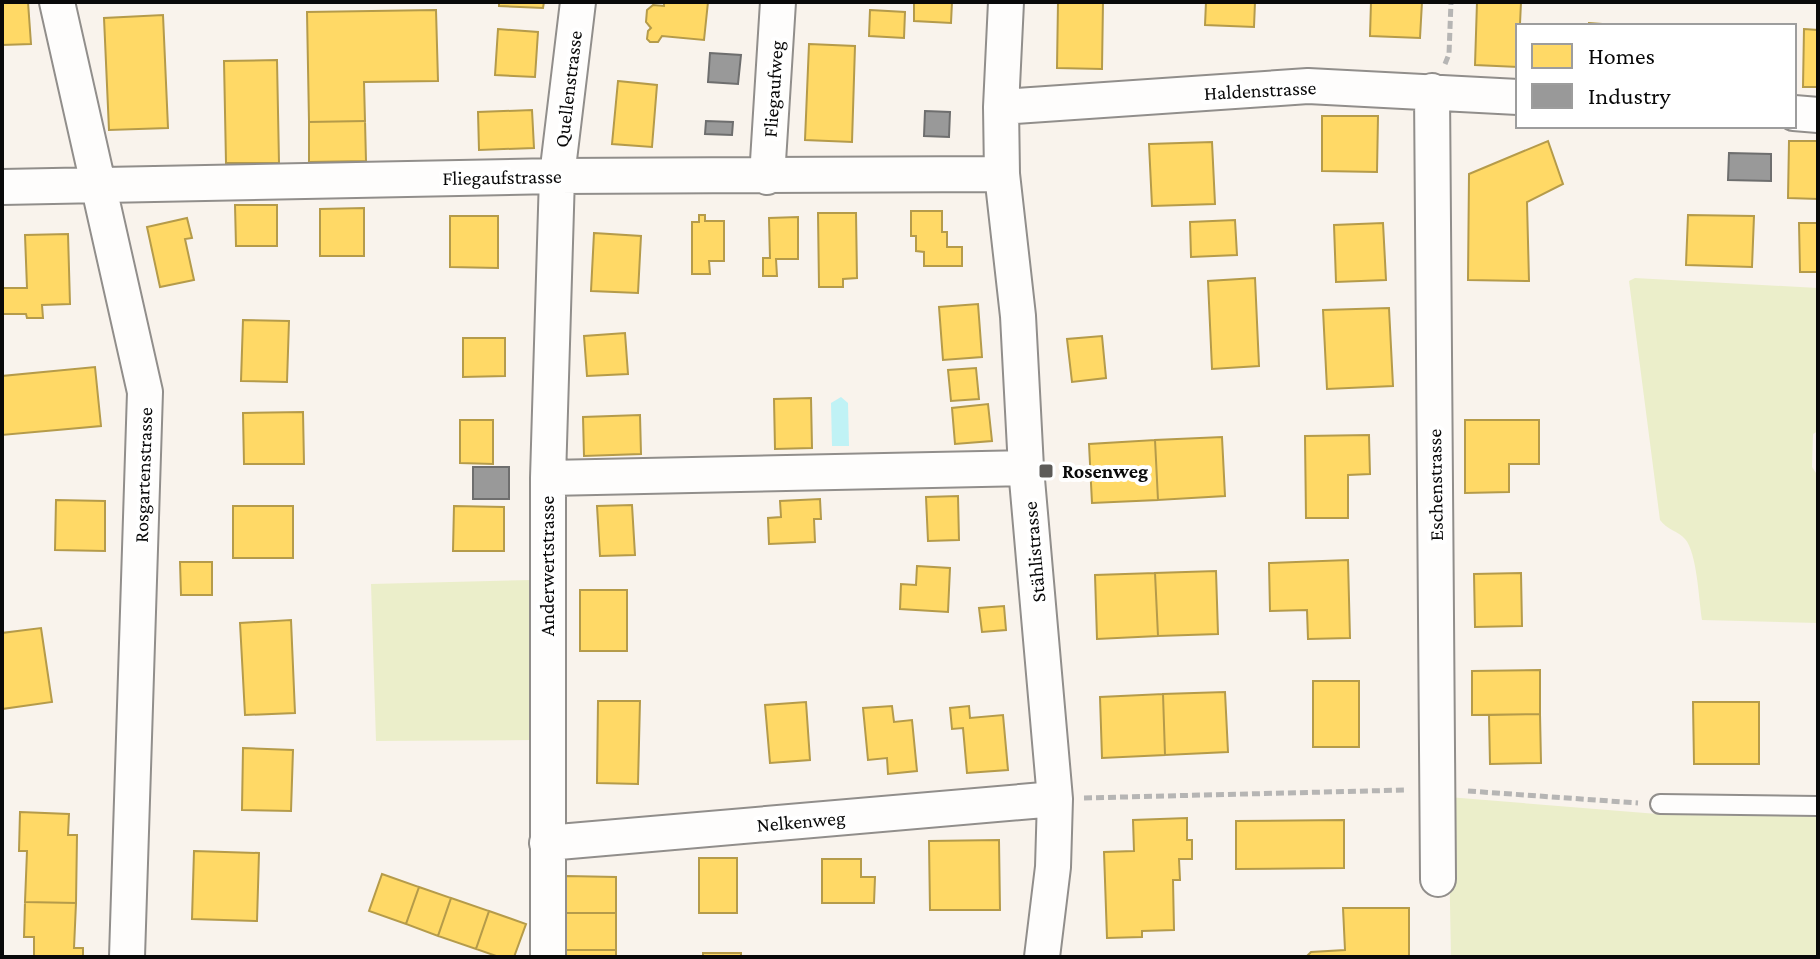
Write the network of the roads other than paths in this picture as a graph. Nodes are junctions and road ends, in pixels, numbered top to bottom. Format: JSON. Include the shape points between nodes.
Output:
{"nodes":[{"id":1,"x":57,"y":2,"type":"edge"},
{"id":2,"x":578,"y":2,"type":"edge"},
{"id":3,"x":778,"y":2,"type":"edge"},
{"id":4,"x":1006,"y":2,"type":"edge"},
{"id":5,"x":1432,"y":91,"type":"junction"},
{"id":6,"x":1516,"y":97,"type":"edge"},
{"id":7,"x":1001,"y":107,"type":"junction"},
{"id":8,"x":1796,"y":113,"type":"edge"},
{"id":9,"x":1818,"y":115,"type":"edge"},
{"id":10,"x":1002,"y":174,"type":"junction"},
{"id":11,"x":557,"y":176,"type":"junction"},
{"id":12,"x":767,"y":177,"type":"junction"},
{"id":13,"x":98,"y":184,"type":"junction"},
{"id":14,"x":2,"y":187,"type":"edge"},
{"id":15,"x":1026,"y":468,"type":"junction"},
{"id":16,"x":548,"y":478,"type":"junction"},
{"id":17,"x":1055,"y":799,"type":"junction"},
{"id":18,"x":1660,"y":804,"type":"road end"},
{"id":19,"x":1818,"y":806,"type":"edge"},
{"id":20,"x":547,"y":843,"type":"junction"},
{"id":21,"x":1438,"y":879,"type":"dead end"},
{"id":22,"x":127,"y":957,"type":"edge"},
{"id":23,"x":548,"y":957,"type":"edge"},
{"id":24,"x":1042,"y":957,"type":"edge"}],
"edges":[{"from":1,"to":13,"type":"street","name":"Rosgartenstrasse"},
{"from":2,"to":11,"type":"street","name":"Quellenstrasse"},
{"from":3,"to":12,"type":"street","name":"Fliegaufweg"},
{"from":4,"to":7,"type":"street","name":"Stählistrasse"},
{"from":5,"to":6,"type":"street","name":"Haldenstrasse"},
{"from":5,"to":7,"type":"street","name":"Haldenstrasse","via":[[1308,86]]},
{"from":5,"to":21,"type":"street","name":"Eschenstrasse"},
{"from":7,"to":10,"type":"street","name":"Stählistrasse"},
{"from":8,"to":9,"type":"street"},
{"from":10,"to":12,"type":"street","name":"Fliegaufstrasse"},
{"from":10,"to":15,"type":"street","name":"Stählistrasse","via":[[1018,316]]},
{"from":11,"to":12,"type":"street","name":"Fliegaufstrasse"},
{"from":11,"to":13,"type":"street","name":"Fliegaufstrasse"},
{"from":11,"to":16,"type":"street","name":"Anderwertstrasse"},
{"from":13,"to":14,"type":"street","name":"Fliegaufstrasse"},
{"from":13,"to":22,"type":"street","name":"Rosgartenstrasse","via":[[145,392]]},
{"from":15,"to":16,"type":"street"},
{"from":15,"to":17,"type":"street","name":"Stählistrasse"},
{"from":16,"to":20,"type":"street","name":"Anderwertstrasse"},
{"from":17,"to":20,"type":"street","name":"Nelkenweg"},
{"from":17,"to":24,"type":"street","name":"Stählistrasse"},
{"from":18,"to":19,"type":"lane"},
{"from":20,"to":23,"type":"street","name":"Anderwertstrasse"}]}
